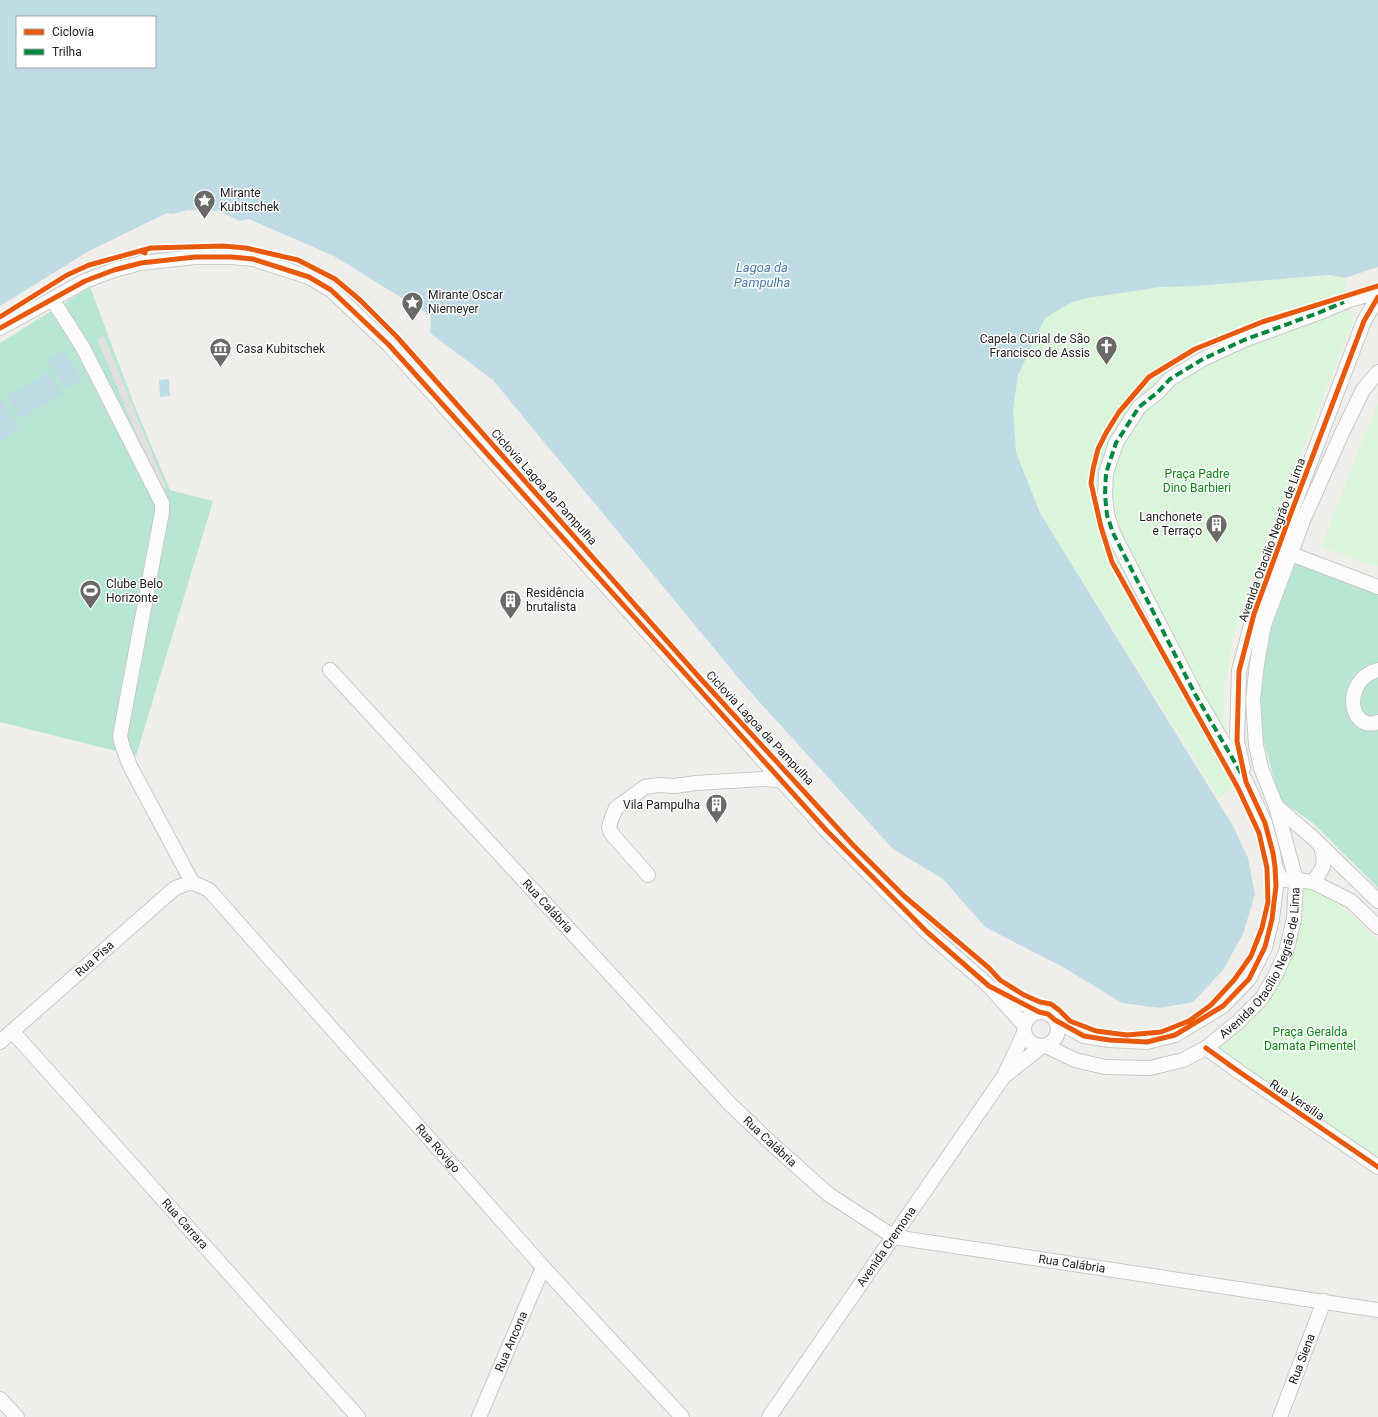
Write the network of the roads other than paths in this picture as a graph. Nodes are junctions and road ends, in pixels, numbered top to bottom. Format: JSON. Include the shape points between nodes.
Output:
{"nodes":[{"id":1,"x":1378,"y":292,"type":"edge"},
{"id":2,"x":52,"y":299,"type":"junction"},
{"id":3,"x":1376,"y":302,"type":"edge"},
{"id":4,"x":0,"y":328,"type":"edge"},
{"id":5,"x":1378,"y":362,"type":"edge"},
{"id":6,"x":1378,"y":372,"type":"edge"},
{"id":7,"x":1363,"y":390,"type":"junction"},
{"id":8,"x":1291,"y":554,"type":"junction"},
{"id":9,"x":1378,"y":587,"type":"edge"},
{"id":10,"x":330,"y":670,"type":"dead end"},
{"id":11,"x":1378,"y":670,"type":"edge"},
{"id":12,"x":1378,"y":722,"type":"edge"},
{"id":13,"x":781,"y":780,"type":"junction"},
{"id":14,"x":1246,"y":782,"type":"junction"},
{"id":15,"x":1276,"y":806,"type":"junction"},
{"id":16,"x":1321,"y":846,"type":"junction"},
{"id":17,"x":1274,"y":867,"type":"junction"},
{"id":18,"x":648,"y":875,"type":"dead end"},
{"id":19,"x":1296,"y":880,"type":"junction"},
{"id":20,"x":192,"y":882,"type":"junction"},
{"id":21,"x":1313,"y":882,"type":"junction"},
{"id":22,"x":1378,"y":901,"type":"edge"},
{"id":23,"x":1378,"y":927,"type":"edge"},
{"id":24,"x":990,"y":986,"type":"junction"},
{"id":25,"x":1039,"y":1012,"type":"junction"},
{"id":26,"x":1055,"y":1020,"type":"junction"},
{"id":27,"x":1024,"y":1029,"type":"junction"},
{"id":28,"x":12,"y":1031,"type":"junction"},
{"id":29,"x":0,"y":1042,"type":"edge"},
{"id":30,"x":1043,"y":1046,"type":"junction"},
{"id":31,"x":1206,"y":1048,"type":"junction"},
{"id":32,"x":1004,"y":1076,"type":"junction"},
{"id":33,"x":1378,"y":1167,"type":"edge"},
{"id":34,"x":894,"y":1237,"type":"junction"},
{"id":35,"x":543,"y":1267,"type":"junction"},
{"id":36,"x":1324,"y":1301,"type":"junction"},
{"id":37,"x":1378,"y":1310,"type":"edge"},
{"id":38,"x":0,"y":1399,"type":"edge"},
{"id":39,"x":17,"y":1417,"type":"edge"},
{"id":40,"x":358,"y":1417,"type":"edge"},
{"id":41,"x":479,"y":1417,"type":"edge"},
{"id":42,"x":682,"y":1417,"type":"edge"},
{"id":43,"x":769,"y":1417,"type":"edge"},
{"id":44,"x":1280,"y":1417,"type":"edge"}],
"edges":[{"from":1,"to":14,"type":"street","name":"Avenida Otacílio Negrão de Lima","via":[[1349,300],[1244,340],[1203,359],[1170,379],[1139,407],[1116,443],[1106,473],[1107,516],[1113,533],[1195,694]]},
{"from":2,"to":4,"type":"street"},
{"from":2,"to":13,"type":"street","via":[[85,281],[114,270],[142,263],[195,257],[253,259],[309,276],[331,290],[389,345]]},
{"from":2,"to":20,"type":"street","via":[[82,346],[162,503],[120,736],[130,766]]},
{"from":3,"to":14,"type":"street","name":"Avenida Otacílio Negrão de Lima","via":[[1364,321],[1291,513],[1254,614],[1240,664],[1237,741]]},
{"from":5,"to":7,"type":"street"},
{"from":6,"to":7,"type":"street","name":"Avenida Otacílio Negrão de Lima"},
{"from":7,"to":8,"type":"street","name":"Avenida Otacílio Negrão de Lima","via":[[1304,518]]},
{"from":8,"to":9,"type":"street"},
{"from":8,"to":15,"type":"street","name":"Avenida Otacílio Negrão de Lima","via":[[1264,625],[1253,700],[1256,745]]},
{"from":10,"to":34,"type":"street","name":"Rua Calábria","via":[[729,1103],[828,1194]]},
{"from":11,"to":12,"type":"street","via":[[1363,677],[1353,696],[1355,713],[1363,722]]},
{"from":13,"to":18,"type":"street","via":[[645,787],[616,808],[609,827],[611,833]]},
{"from":13,"to":24,"type":"street","via":[[826,830],[927,932]]},
{"from":14,"to":17,"type":"street","name":"Avenida Otacílio Negrão de Lima","via":[[1265,823]]},
{"from":15,"to":16,"type":"street"},
{"from":15,"to":19,"type":"street","name":"Avenida Otacílio Negrão de Lima"},
{"from":16,"to":21,"type":"street","via":[[1324,860],[1321,872]]},
{"from":16,"to":22,"type":"street"},
{"from":17,"to":19,"type":"street","via":[[1285,880]]},
{"from":17,"to":26,"type":"street","name":"Avenida Otacílio Negrão de Lima","via":[[1276,886],[1265,947],[1249,979],[1223,1006],[1175,1035],[1147,1042],[1084,1036]]},
{"from":19,"to":21,"type":"street"},
{"from":19,"to":31,"type":"street","name":"Avenida Otacílio Negrão de Lima","via":[[1294,918],[1286,952],[1275,976],[1262,998]]},
{"from":20,"to":28,"type":"street","name":"Rua Pisa","via":[[175,888]]},
{"from":20,"to":35,"type":"street","name":"Rua Rovigo","via":[[209,890]]},
{"from":21,"to":23,"type":"street","via":[[1351,901]]},
{"from":24,"to":25,"type":"street"},
{"from":24,"to":27,"type":"street"},
{"from":25,"to":26,"type":"street","via":[[1048,1014]]},
{"from":25,"to":27,"type":"street","via":[[1029,1016]]},
{"from":26,"to":30,"type":"street","via":[[1057,1035],[1051,1043]]},
{"from":27,"to":30,"type":"street","via":[[1030,1043]]},
{"from":27,"to":32,"type":"street","name":"Avenida Cremona"},
{"from":28,"to":29,"type":"street","name":"Rua Pisa"},
{"from":28,"to":40,"type":"street","name":"Rua Carrara"},
{"from":30,"to":31,"type":"street","name":"Avenida Otacílio Negrão de Lima","via":[[1074,1060],[1105,1067],[1150,1068],[1183,1060]]},
{"from":30,"to":32,"type":"street","name":"Avenida Cremona"},
{"from":31,"to":33,"type":"street","name":"Rua Versília"},
{"from":32,"to":34,"type":"street","name":"Avenida Cremona"},
{"from":34,"to":36,"type":"street","name":"Rua Calábria"},
{"from":34,"to":43,"type":"street","name":"Avenida Cremona"},
{"from":35,"to":41,"type":"street","name":"Rua Ancona"},
{"from":35,"to":42,"type":"street","name":"Rua Rovigo"},
{"from":36,"to":37,"type":"street","name":"Rua Calábria"},
{"from":36,"to":44,"type":"street","name":"Rua Siena"},
{"from":38,"to":39,"type":"street"}]}
